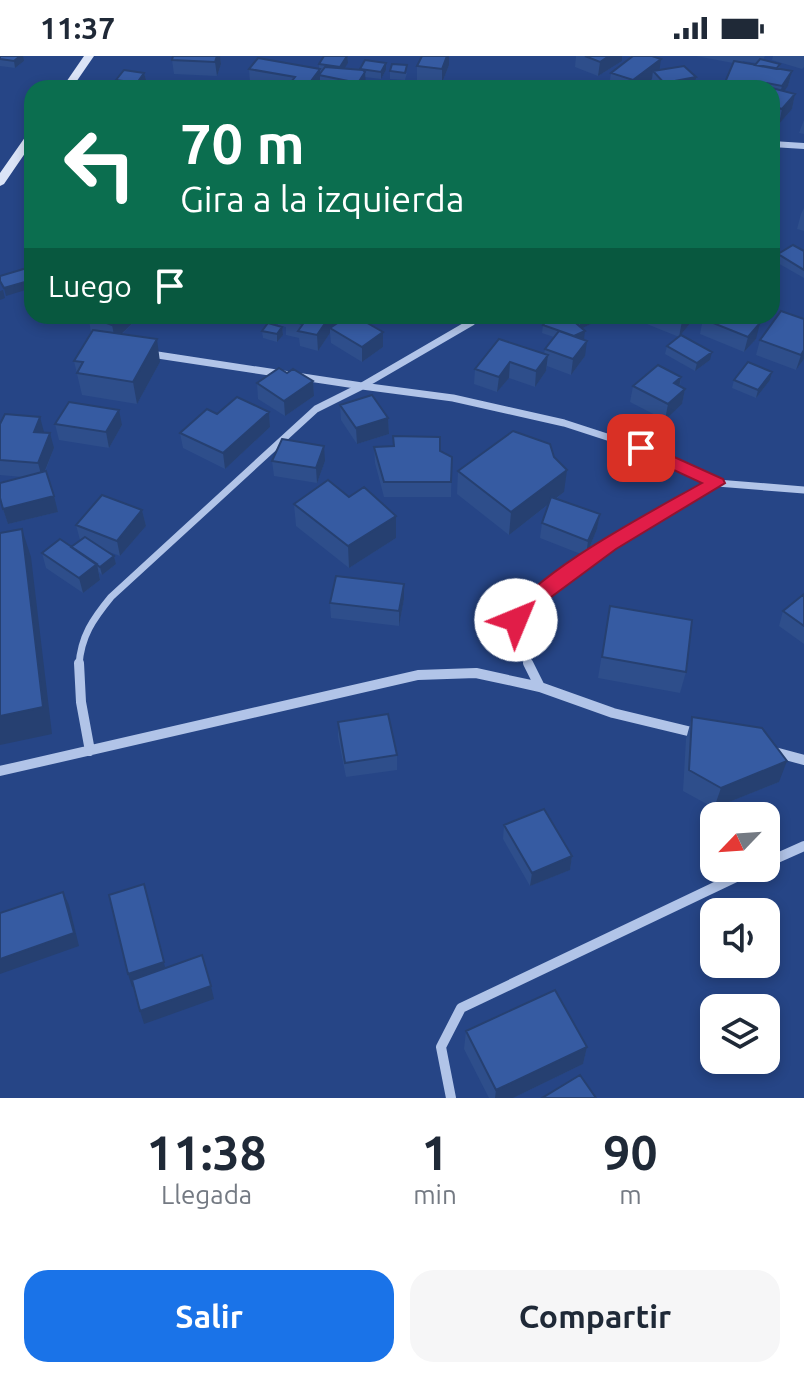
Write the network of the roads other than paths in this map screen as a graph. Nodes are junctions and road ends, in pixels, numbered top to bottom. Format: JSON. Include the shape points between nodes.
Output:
{"nodes":[{"id":1,"x":89,"y":56,"type":"edge"},
{"id":2,"x":72,"y":80,"type":"edge"},
{"id":3,"x":780,"y":144,"type":"edge"},
{"id":4,"x":804,"y":146,"type":"edge"},
{"id":5,"x":24,"y":149,"type":"edge"},
{"id":6,"x":0,"y":182,"type":"edge"},
{"id":7,"x":468,"y":324,"type":"edge"},
{"id":8,"x":146,"y":353,"type":"edge"},
{"id":9,"x":362,"y":386,"type":"junction"},
{"id":10,"x":717,"y":483,"type":"junction"},
{"id":11,"x":804,"y":490,"type":"edge"},
{"id":12,"x":540,"y":687,"type":"junction"},
{"id":13,"x":700,"y":734,"type":"edge"},
{"id":14,"x":759,"y":748,"type":"edge"},
{"id":15,"x":90,"y":751,"type":"junction"},
{"id":16,"x":804,"y":760,"type":"edge"},
{"id":17,"x":0,"y":771,"type":"edge"},
{"id":18,"x":804,"y":846,"type":"edge"},
{"id":19,"x":780,"y":857,"type":"edge"},
{"id":20,"x":726,"y":882,"type":"edge"},
{"id":21,"x":451,"y":1098,"type":"edge"}],
"edges":[{"from":1,"to":2,"type":"main road"},
{"from":3,"to":4,"type":"street"},
{"from":5,"to":6,"type":"main road"},
{"from":7,"to":9,"type":"street"},
{"from":8,"to":9,"type":"street"},
{"from":9,"to":10,"type":"street","via":[[453,398],[564,423],[641,448]]},
{"from":9,"to":15,"type":"street","via":[[316,409],[111,597],[91,622],[80,649],[78,681]]},
{"from":10,"to":11,"type":"street"},
{"from":10,"to":12,"type":"street","via":[[610,544],[524,607],[516,620],[518,637]]},
{"from":12,"to":13,"type":"street","via":[[613,713]]},
{"from":12,"to":15,"type":"street","via":[[476,673],[418,675]]},
{"from":14,"to":16,"type":"street"},
{"from":15,"to":17,"type":"street"},
{"from":18,"to":19,"type":"street"},
{"from":20,"to":21,"type":"street","via":[[461,1008],[441,1047]]}]}
